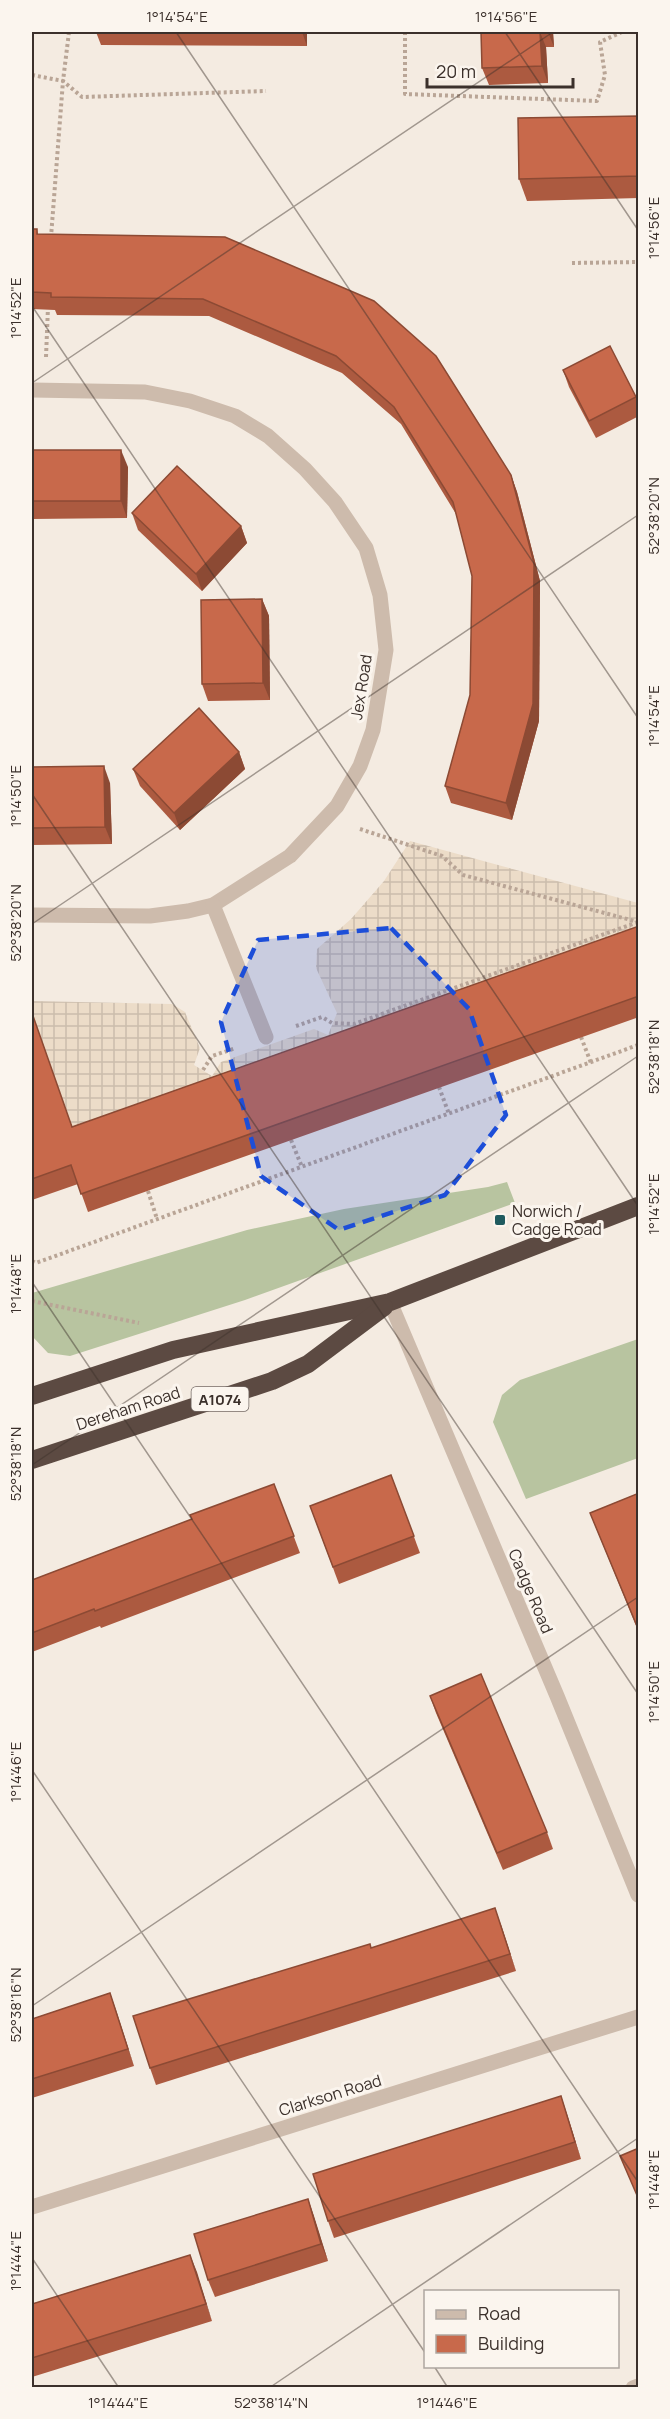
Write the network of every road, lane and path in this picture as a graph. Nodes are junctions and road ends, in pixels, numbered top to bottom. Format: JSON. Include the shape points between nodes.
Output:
{"nodes":[{"id":1,"x":69,"y":32,"type":"edge"},
{"id":2,"x":405,"y":32,"type":"edge"},
{"id":3,"x":622,"y":32,"type":"edge"},
{"id":4,"x":32,"y":75,"type":"edge"},
{"id":5,"x":63,"y":81,"type":"junction"},
{"id":6,"x":266,"y":91,"type":"dead end"},
{"id":7,"x":50,"y":244,"type":"edge"},
{"id":8,"x":572,"y":262,"type":"dead end"},
{"id":9,"x":639,"y":262,"type":"edge"},
{"id":10,"x":48,"y":300,"type":"edge"},
{"id":11,"x":38,"y":390,"type":"edge"},
{"id":12,"x":326,"y":818,"type":"junction"},
{"id":13,"x":213,"y":905,"type":"junction"},
{"id":14,"x":32,"y":915,"type":"edge"},
{"id":15,"x":639,"y":922,"type":"edge"},
{"id":16,"x":322,"y":1017,"type":"dead end"},
{"id":17,"x":267,"y":1037,"type":"dead end"},
{"id":18,"x":581,"y":1037,"type":"edge"},
{"id":19,"x":639,"y":1045,"type":"edge"},
{"id":20,"x":212,"y":1056,"type":"dead end"},
{"id":21,"x":591,"y":1063,"type":"junction"},
{"id":22,"x":203,"y":1070,"type":"dead end"},
{"id":23,"x":439,"y":1088,"type":"edge"},
{"id":24,"x":449,"y":1114,"type":"junction"},
{"id":25,"x":291,"y":1140,"type":"edge"},
{"id":26,"x":302,"y":1167,"type":"junction"},
{"id":27,"x":148,"y":1191,"type":"edge"},
{"id":28,"x":639,"y":1206,"type":"edge"},
{"id":29,"x":157,"y":1219,"type":"junction"},
{"id":30,"x":32,"y":1261,"type":"edge"},
{"id":31,"x":32,"y":1301,"type":"edge"},
{"id":32,"x":390,"y":1302,"type":"junction"},
{"id":33,"x":149,"y":1325,"type":"dead end"},
{"id":34,"x":32,"y":1396,"type":"edge"},
{"id":35,"x":32,"y":1460,"type":"edge"},
{"id":36,"x":639,"y":1895,"type":"edge"},
{"id":37,"x":639,"y":2017,"type":"edge"},
{"id":38,"x":32,"y":2207,"type":"edge"},
{"id":39,"x":639,"y":2385,"type":"edge"},
{"id":40,"x":633,"y":2388,"type":"edge"}],
"edges":[{"from":1,"to":5,"type":"path"},
{"from":2,"to":3,"type":"path","via":[[405,94],[597,101],[605,75],[600,42]]},
{"from":4,"to":5,"type":"path"},
{"from":5,"to":6,"type":"path","via":[[82,97]]},
{"from":5,"to":7,"type":"path"},
{"from":8,"to":9,"type":"path"},
{"from":10,"to":11,"type":"path"},
{"from":11,"to":12,"type":"street","name":"Jex Road","via":[[145,392],[235,416],[268,436],[305,469],[335,502],[366,548],[380,595],[386,650],[373,730],[360,766]]},
{"from":12,"to":13,"type":"street","name":"Jex Road","via":[[290,856]]},
{"from":12,"to":15,"type":"path","via":[[442,856],[464,875]]},
{"from":13,"to":14,"type":"street","name":"Jex Road","via":[[150,916]]},
{"from":13,"to":17,"type":"street"},
{"from":15,"to":16,"type":"path","via":[[354,1024],[332,1023]]},
{"from":18,"to":21,"type":"path"},
{"from":19,"to":21,"type":"path"},
{"from":20,"to":22,"type":"path"},
{"from":21,"to":24,"type":"path"},
{"from":23,"to":24,"type":"path"},
{"from":24,"to":26,"type":"path"},
{"from":25,"to":26,"type":"path"},
{"from":26,"to":29,"type":"path"},
{"from":27,"to":29,"type":"path"},
{"from":28,"to":32,"type":"highway","name":"Dereham Road","number":"A1074"},
{"from":29,"to":30,"type":"path","via":[[36,1263]]},
{"from":31,"to":33,"type":"path"},
{"from":32,"to":34,"type":"highway","name":"Dereham Road","number":"A1074","via":[[173,1350]]},
{"from":32,"to":35,"type":"highway","name":"Dereham Road","number":"A1074","via":[[308,1364],[272,1382]]},
{"from":32,"to":36,"type":"street","name":"Cadge Road"},
{"from":37,"to":38,"type":"street","name":"Clarkson Road"},
{"from":39,"to":40,"type":"street"}]}
